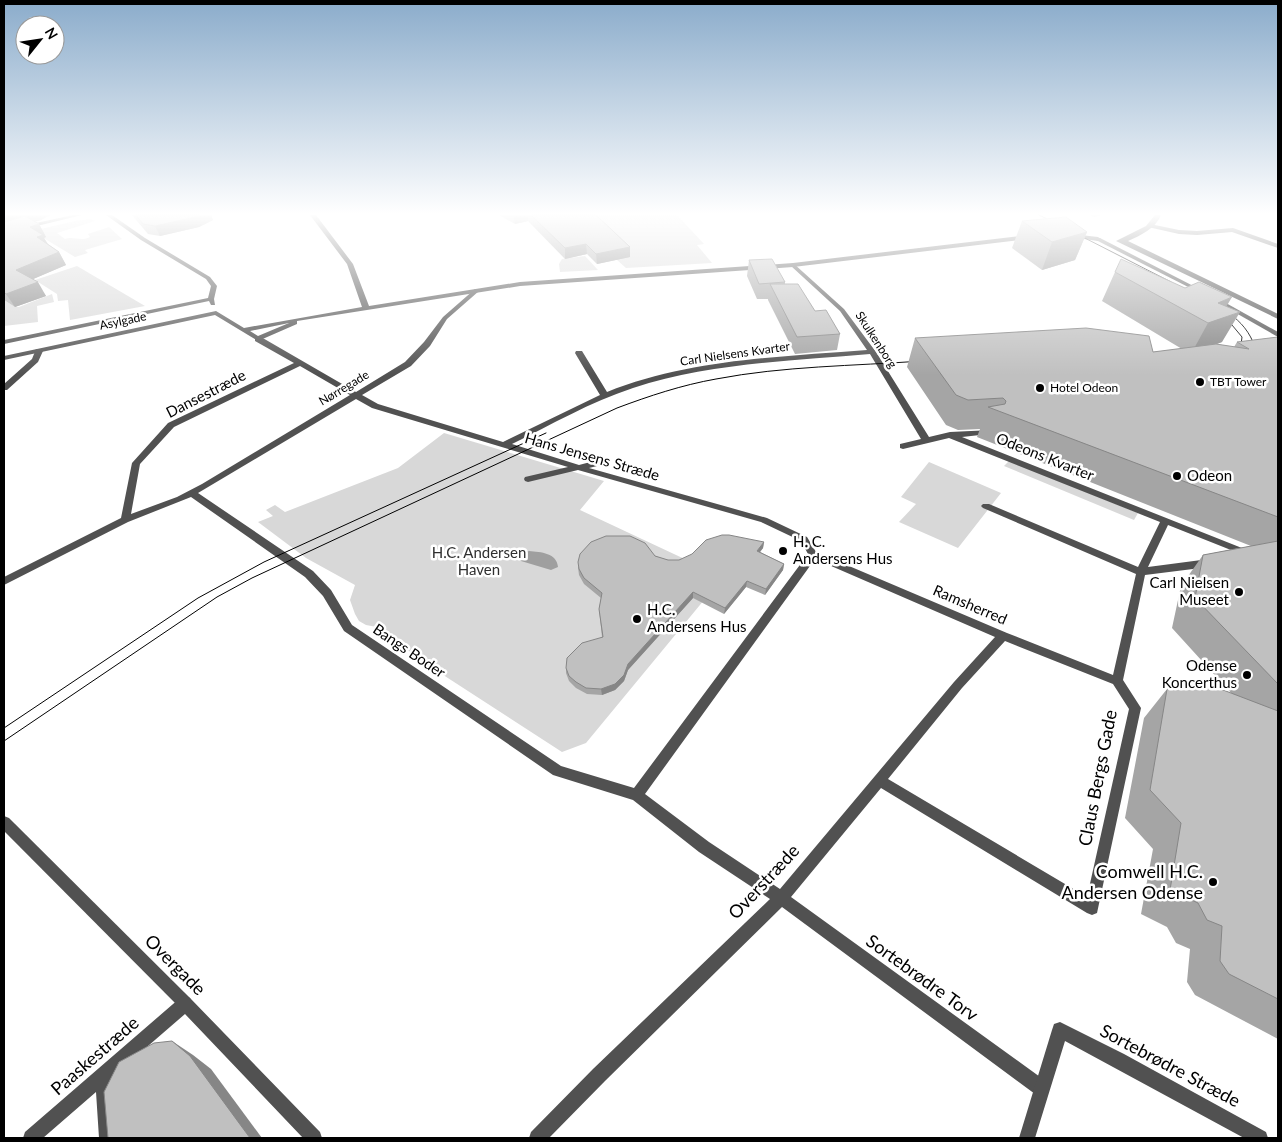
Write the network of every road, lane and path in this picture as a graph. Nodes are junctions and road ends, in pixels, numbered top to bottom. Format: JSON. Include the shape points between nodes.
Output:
{"nodes":[{"id":1,"x":192,"y":268,"type":"edge"},
{"id":2,"x":352,"y":268,"type":"edge"},
{"id":3,"x":744,"y":268,"type":"edge"},
{"id":4,"x":797,"y":268,"type":"edge"},
{"id":5,"x":1156,"y":268,"type":"edge"},
{"id":6,"x":1179,"y":268,"type":"edge"},
{"id":7,"x":1180,"y":280,"type":"junction"},
{"id":8,"x":477,"y":290,"type":"junction"},
{"id":9,"x":211,"y":299,"type":"junction"},
{"id":10,"x":366,"y":308,"type":"junction"},
{"id":11,"x":216,"y":313,"type":"junction"},
{"id":12,"x":1278,"y":316,"type":"edge"},
{"id":13,"x":309,"y":317,"type":"junction"},
{"id":14,"x":1278,"y":328,"type":"edge"},
{"id":15,"x":243,"y":330,"type":"junction"},
{"id":16,"x":1278,"y":335,"type":"edge"},
{"id":17,"x":258,"y":339,"type":"junction"},
{"id":18,"x":4,"y":342,"type":"edge"},
{"id":19,"x":39,"y":351,"type":"junction"},
{"id":20,"x":872,"y":352,"type":"junction"},
{"id":21,"x":579,"y":353,"type":"dead end"},
{"id":22,"x":4,"y":358,"type":"edge"},
{"id":23,"x":298,"y":364,"type":"junction"},
{"id":24,"x":4,"y":388,"type":"edge"},
{"id":25,"x":356,"y":395,"type":"junction"},
{"id":26,"x":605,"y":396,"type":"junction"},
{"id":27,"x":988,"y":432,"type":"dead end"},
{"id":28,"x":950,"y":435,"type":"junction"},
{"id":29,"x":926,"y":440,"type":"junction"},
{"id":30,"x":504,"y":445,"type":"junction"},
{"id":31,"x":903,"y":446,"type":"dead end"},
{"id":32,"x":598,"y":463,"type":"dead end"},
{"id":33,"x":580,"y":467,"type":"junction"},
{"id":34,"x":528,"y":479,"type":"dead end"},
{"id":35,"x":192,"y":493,"type":"junction"},
{"id":36,"x":986,"y":506,"type":"dead end"},
{"id":37,"x":125,"y":520,"type":"junction"},
{"id":38,"x":1165,"y":521,"type":"junction"},
{"id":39,"x":813,"y":554,"type":"junction"},
{"id":40,"x":1238,"y":560,"type":"edge"},
{"id":41,"x":1219,"y":562,"type":"edge"},
{"id":42,"x":1141,"y":572,"type":"junction"},
{"id":43,"x":4,"y":581,"type":"edge"},
{"id":44,"x":1003,"y":636,"type":"junction"},
{"id":45,"x":1117,"y":681,"type":"junction"},
{"id":46,"x":879,"y":780,"type":"junction"},
{"id":47,"x":637,"y":795,"type":"junction"},
{"id":48,"x":4,"y":822,"type":"edge"},
{"id":49,"x":781,"y":898,"type":"junction"},
{"id":50,"x":185,"y":1003,"type":"junction"},
{"id":51,"x":103,"y":1076,"type":"junction"},
{"id":52,"x":1041,"y":1088,"type":"junction"},
{"id":53,"x":31,"y":1138,"type":"edge"},
{"id":54,"x":107,"y":1138,"type":"edge"},
{"id":55,"x":314,"y":1138,"type":"edge"},
{"id":56,"x":537,"y":1138,"type":"edge"},
{"id":57,"x":1027,"y":1138,"type":"edge"},
{"id":58,"x":1260,"y":1138,"type":"edge"}],
"edges":[{"from":1,"to":9,"type":"street","via":[[208,278],[214,286]]},
{"from":2,"to":10,"type":"street"},
{"from":3,"to":8,"type":"street","via":[[556,281]]},
{"from":4,"to":20,"type":"street","name":"Skulkenborg","via":[[842,310]]},
{"from":5,"to":7,"type":"street"},
{"from":6,"to":12,"type":"street"},
{"from":7,"to":14,"type":"street","via":[[1212,291]]},
{"from":7,"to":16,"type":"street"},
{"from":8,"to":10,"type":"street"},
{"from":8,"to":25,"type":"street","name":"Nørregade","via":[[445,318],[408,364]]},
{"from":9,"to":11,"type":"street"},
{"from":9,"to":18,"type":"street","name":"Asylgade"},
{"from":10,"to":13,"type":"street"},
{"from":11,"to":15,"type":"street"},
{"from":11,"to":19,"type":"street","name":"Asylgade"},
{"from":13,"to":15,"type":"street"},
{"from":13,"to":17,"type":"street"},
{"from":15,"to":17,"type":"street"},
{"from":17,"to":23,"type":"street","name":"Hans Jensens Stræde"},
{"from":19,"to":22,"type":"street","name":"Asylgade"},
{"from":19,"to":24,"type":"street","via":[[35,360]]},
{"from":20,"to":26,"type":"street","name":"Carl Nielsens Kvarter","via":[[702,369]]},
{"from":20,"to":29,"type":"street","name":"Skulkenborg"},
{"from":21,"to":26,"type":"street"},
{"from":23,"to":25,"type":"street","name":"Hans Jensens Stræde"},
{"from":23,"to":37,"type":"street","name":"Dansestræde","via":[[170,425],[136,462]]},
{"from":25,"to":30,"type":"street","name":"Hans Jensens Stræde","via":[[374,406]]},
{"from":25,"to":35,"type":"street","name":"Nørregade"},
{"from":26,"to":30,"type":"street","name":"Carl Nielsens Kvarter"},
{"from":27,"to":28,"type":"street","name":"Odeons Kvarter"},
{"from":28,"to":29,"type":"street"},
{"from":28,"to":38,"type":"street","name":"Odeons Kvarter"},
{"from":29,"to":31,"type":"street"},
{"from":30,"to":33,"type":"street","name":"Hans Jensens Stræde"},
{"from":32,"to":33,"type":"street"},
{"from":33,"to":34,"type":"street"},
{"from":33,"to":39,"type":"street","name":"Hans Jensens Stræde","via":[[764,520],[804,540]]},
{"from":35,"to":37,"type":"street","name":"Nørregade"},
{"from":35,"to":47,"type":"street","name":"Bangs Boder","via":[[309,574],[327,593],[348,628],[557,772]]},
{"from":36,"to":42,"type":"street"},
{"from":37,"to":43,"type":"street","name":"Nørregade"},
{"from":38,"to":40,"type":"street","name":"Odeons Kvarter","via":[[1258,557]]},
{"from":38,"to":42,"type":"street"},
{"from":39,"to":44,"type":"street","name":"Ramsherred"},
{"from":39,"to":47,"type":"street"},
{"from":41,"to":42,"type":"street"},
{"from":42,"to":45,"type":"street"},
{"from":44,"to":45,"type":"street","name":"Ramsherred"},
{"from":44,"to":46,"type":"street","name":"Overstræde"},
{"from":45,"to":46,"type":"street","name":"Claus Bergs Gade","via":[[1135,708],[1092,908]]},
{"from":46,"to":49,"type":"street","name":"Overstræde"},
{"from":47,"to":49,"type":"street","name":"Bangs Boder","via":[[704,848]]},
{"from":48,"to":50,"type":"street","name":"Overgade"},
{"from":49,"to":52,"type":"street","name":"Sortebrødre Torv"},
{"from":49,"to":56,"type":"street","name":"Overstræde"},
{"from":50,"to":51,"type":"street","name":"Paaskestræde"},
{"from":50,"to":55,"type":"street","name":"Overgade"},
{"from":51,"to":53,"type":"street","name":"Paaskestræde"},
{"from":51,"to":54,"type":"street"},
{"from":52,"to":57,"type":"street"},
{"from":52,"to":58,"type":"street","name":"Sortebrødre Stræde","via":[[1060,1030]]}]}
